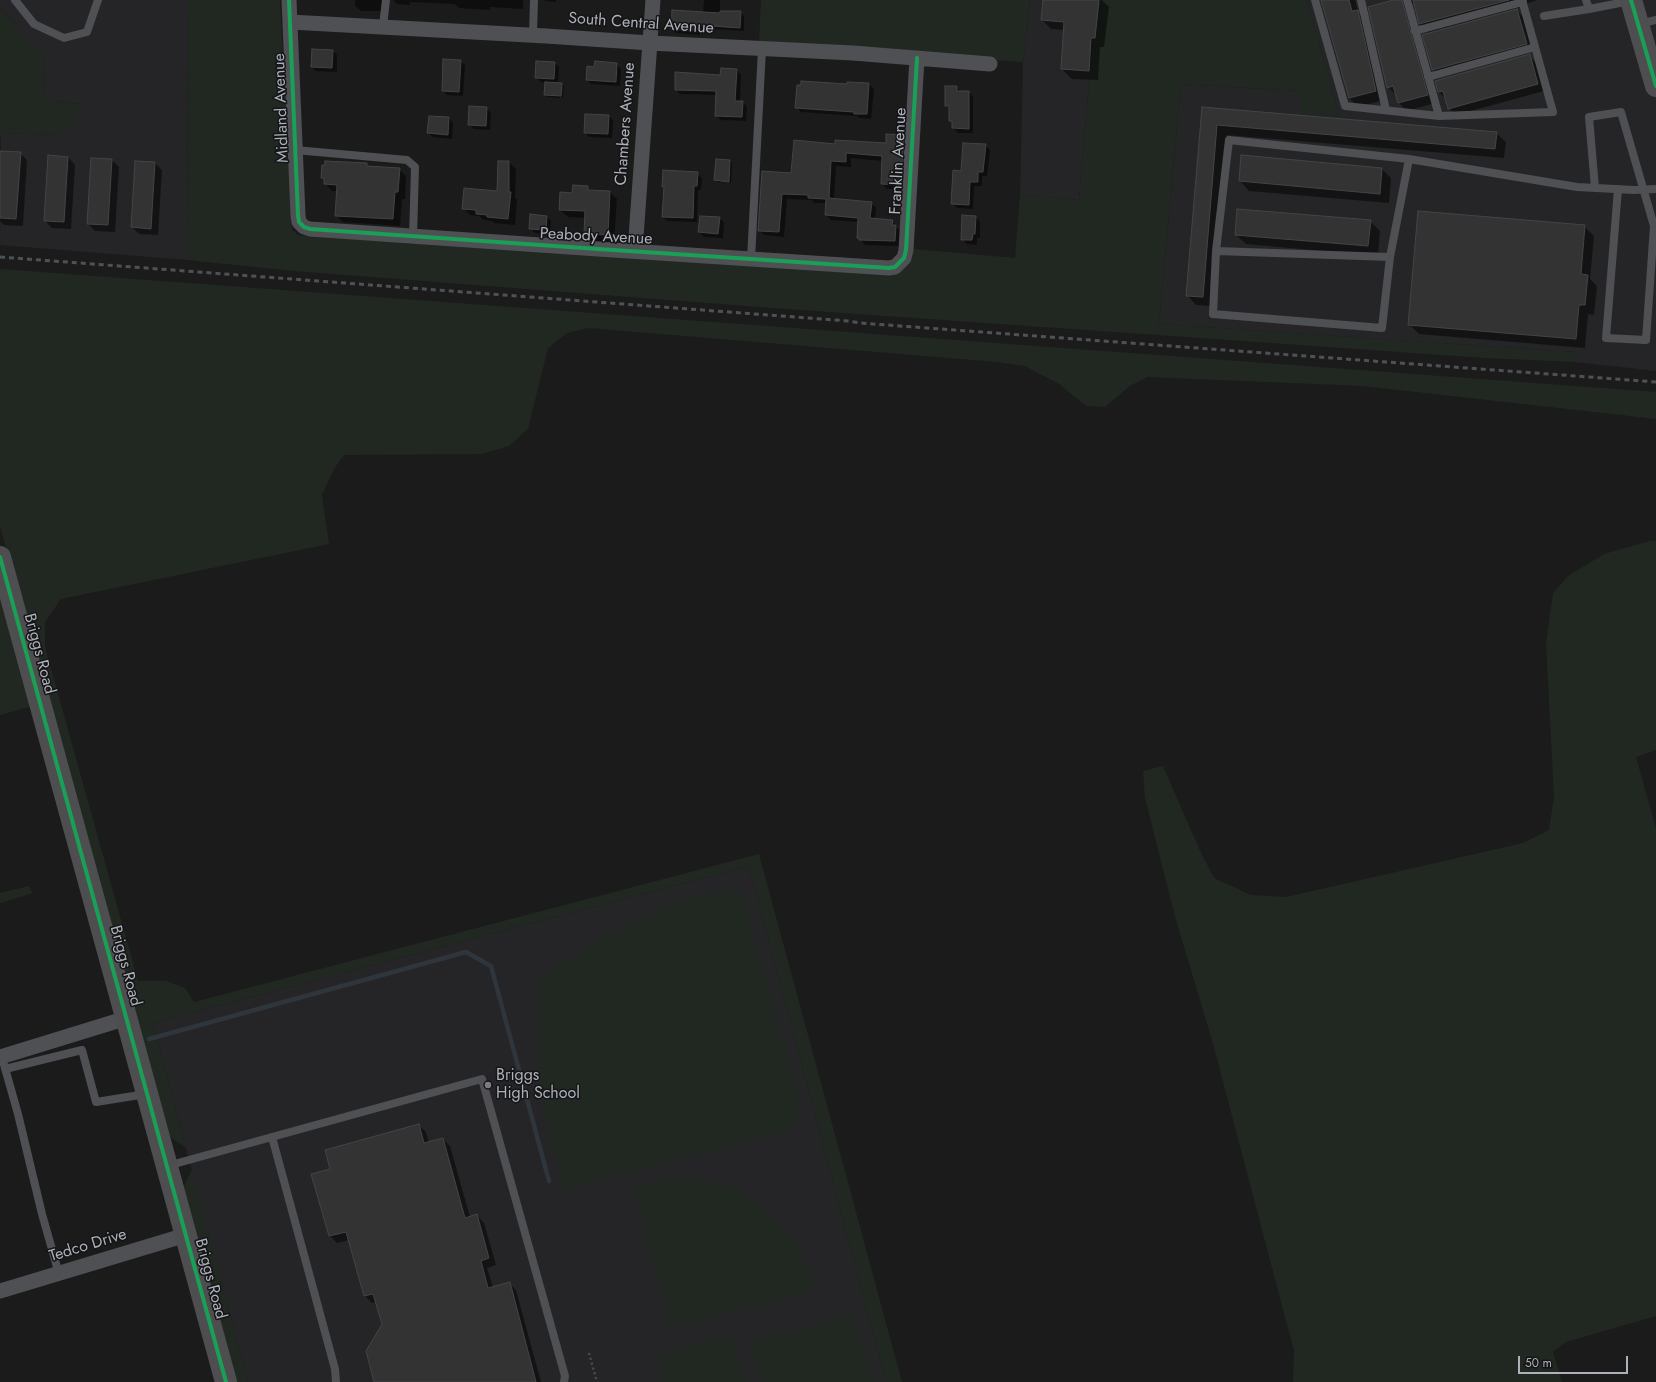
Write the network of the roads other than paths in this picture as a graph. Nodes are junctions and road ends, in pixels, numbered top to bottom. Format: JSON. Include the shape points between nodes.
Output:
{"nodes":[{"id":1,"x":15,"y":0,"type":"edge"},
{"id":2,"x":98,"y":0,"type":"edge"},
{"id":3,"x":289,"y":0,"type":"edge"},
{"id":4,"x":386,"y":0,"type":"edge"},
{"id":5,"x":534,"y":0,"type":"edge"},
{"id":6,"x":653,"y":0,"type":"edge"},
{"id":7,"x":1315,"y":0,"type":"edge"},
{"id":8,"x":1362,"y":0,"type":"edge"},
{"id":9,"x":1407,"y":0,"type":"edge"},
{"id":10,"x":1586,"y":0,"type":"edge"},
{"id":11,"x":1632,"y":0,"type":"edge"},
{"id":12,"x":1523,"y":1,"type":"edge"},
{"id":13,"x":1589,"y":9,"type":"junction"},
{"id":14,"x":1544,"y":16,"type":"dead end"},
{"id":15,"x":290,"y":22,"type":"junction"},
{"id":16,"x":1647,"y":22,"type":"edge"},
{"id":17,"x":383,"y":26,"type":"junction"},
{"id":18,"x":1415,"y":31,"type":"junction"},
{"id":19,"x":533,"y":35,"type":"junction"},
{"id":20,"x":650,"y":43,"type":"junction"},
{"id":21,"x":1535,"y":47,"type":"junction"},
{"id":22,"x":762,"y":49,"type":"junction"},
{"id":23,"x":917,"y":58,"type":"junction"},
{"id":24,"x":990,"y":64,"type":"dead end"},
{"id":25,"x":1428,"y":77,"type":"junction"},
{"id":26,"x":1656,"y":86,"type":"edge"},
{"id":27,"x":1386,"y":110,"type":"junction"},
{"id":28,"x":1439,"y":116,"type":"junction"},
{"id":29,"x":295,"y":150,"type":"junction"},
{"id":30,"x":1409,"y":159,"type":"junction"},
{"id":31,"x":1595,"y":188,"type":"junction"},
{"id":32,"x":1618,"y":189,"type":"junction"},
{"id":33,"x":1656,"y":189,"type":"edge"},
{"id":34,"x":1643,"y":190,"type":"junction"},
{"id":35,"x":298,"y":215,"type":"joint"},
{"id":36,"x":413,"y":237,"type":"junction"},
{"id":37,"x":635,"y":251,"type":"junction"},
{"id":38,"x":1216,"y":251,"type":"junction"},
{"id":39,"x":1390,"y":257,"type":"junction"},
{"id":40,"x":751,"y":258,"type":"junction"},
{"id":41,"x":900,"y":264,"type":"joint"},
{"id":42,"x":0,"y":557,"type":"edge"},
{"id":43,"x":127,"y":1018,"type":"junction"},
{"id":44,"x":2,"y":1058,"type":"edge"},
{"id":45,"x":147,"y":1093,"type":"junction"},
{"id":46,"x":272,"y":1137,"type":"junction"},
{"id":47,"x":167,"y":1166,"type":"junction"},
{"id":48,"x":186,"y":1236,"type":"junction"},
{"id":49,"x":59,"y":1274,"type":"junction"},
{"id":50,"x":0,"y":1291,"type":"edge"},
{"id":51,"x":226,"y":1382,"type":"edge"},
{"id":52,"x":336,"y":1382,"type":"edge"},
{"id":53,"x":564,"y":1382,"type":"edge"}],
"edges":[{"from":1,"to":2,"type":"lane","via":[[34,24],[64,38],[86,32]]},
{"from":3,"to":15,"type":"street","name":"Midland Avenue"},
{"from":4,"to":17,"type":"lane"},
{"from":5,"to":19,"type":"lane"},
{"from":6,"to":20,"type":"street","name":"Chambers Avenue"},
{"from":7,"to":27,"type":"lane","via":[[1345,106]]},
{"from":8,"to":27,"type":"lane"},
{"from":9,"to":18,"type":"lane"},
{"from":10,"to":13,"type":"lane"},
{"from":11,"to":13,"type":"lane"},
{"from":11,"to":16,"type":"street"},
{"from":12,"to":18,"type":"lane"},
{"from":12,"to":21,"type":"lane"},
{"from":13,"to":14,"type":"lane"},
{"from":15,"to":17,"type":"street","name":"South Central Avenue"},
{"from":15,"to":29,"type":"street","name":"Midland Avenue"},
{"from":16,"to":26,"type":"street"},
{"from":17,"to":19,"type":"street","name":"South Central Avenue"},
{"from":18,"to":25,"type":"lane"},
{"from":19,"to":20,"type":"street","name":"South Central Avenue"},
{"from":20,"to":22,"type":"street","name":"South Central Avenue"},
{"from":20,"to":37,"type":"street","name":"Chambers Avenue"},
{"from":21,"to":25,"type":"lane"},
{"from":21,"to":28,"type":"lane","via":[[1553,112]]},
{"from":22,"to":23,"type":"street","name":"South Central Avenue"},
{"from":22,"to":40,"type":"lane"},
{"from":23,"to":24,"type":"street","name":"South Central Avenue"},
{"from":23,"to":41,"type":"street","name":"Franklin Avenue","via":[[906,250]]},
{"from":25,"to":28,"type":"lane"},
{"from":27,"to":28,"type":"lane"},
{"from":29,"to":35,"type":"street","name":"Midland Avenue"},
{"from":29,"to":36,"type":"lane","via":[[407,160],[415,167]]},
{"from":30,"to":31,"type":"lane"},
{"from":30,"to":38,"type":"lane","via":[[1229,140]]},
{"from":30,"to":39,"type":"lane"},
{"from":31,"to":32,"type":"lane"},
{"from":31,"to":34,"type":"lane","via":[[1590,118],[1621,112]]},
{"from":32,"to":34,"type":"lane"},
{"from":32,"to":34,"type":"lane","via":[[1606,338],[1646,340],[1654,226]]},
{"from":33,"to":34,"type":"lane"},
{"from":35,"to":36,"type":"street","name":"Peabody Avenue","via":[[299,222],[310,229]]},
{"from":36,"to":37,"type":"street","name":"Peabody Avenue"},
{"from":37,"to":40,"type":"street","name":"Peabody Avenue"},
{"from":38,"to":39,"type":"lane"},
{"from":38,"to":39,"type":"lane","via":[[1213,314],[1382,328]]},
{"from":40,"to":41,"type":"street","name":"Peabody Avenue","via":[[889,268]]},
{"from":42,"to":43,"type":"street","name":"Briggs Road"},
{"from":43,"to":44,"type":"street"},
{"from":43,"to":45,"type":"street","name":"Briggs Road"},
{"from":44,"to":45,"type":"lane","via":[[82,1050],[96,1102]]},
{"from":44,"to":49,"type":"lane"},
{"from":45,"to":47,"type":"street","name":"Briggs Road"},
{"from":46,"to":47,"type":"lane"},
{"from":46,"to":52,"type":"lane","via":[[335,1369]]},
{"from":46,"to":53,"type":"lane","via":[[482,1079],[565,1376]]},
{"from":47,"to":48,"type":"street","name":"Briggs Road"},
{"from":48,"to":49,"type":"street","name":"Tedco Drive"},
{"from":48,"to":51,"type":"street","name":"Briggs Road"},
{"from":49,"to":50,"type":"street","name":"Tedco Drive"}]}
